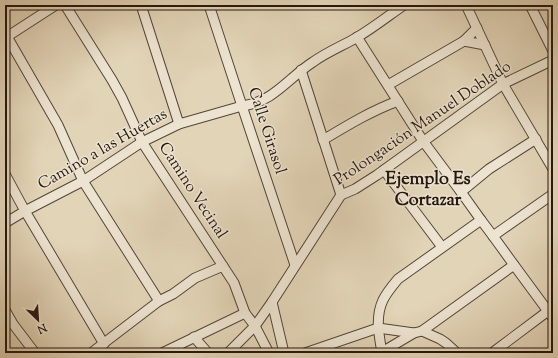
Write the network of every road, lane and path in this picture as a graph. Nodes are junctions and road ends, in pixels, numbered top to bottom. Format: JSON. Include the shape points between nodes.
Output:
{"nodes":[{"id":1,"x":56,"y":5,"type":"edge"},
{"id":2,"x":65,"y":5,"type":"edge"},
{"id":3,"x":141,"y":5,"type":"edge"},
{"id":4,"x":209,"y":5,"type":"edge"},
{"id":5,"x":404,"y":5,"type":"edge"},
{"id":6,"x":466,"y":5,"type":"edge"},
{"id":7,"x":530,"y":5,"type":"edge"},
{"id":8,"x":477,"y":28,"type":"junction"},
{"id":9,"x":6,"y":36,"type":"edge"},
{"id":10,"x":357,"y":37,"type":"junction"},
{"id":11,"x":464,"y":41,"type":"junction"},
{"id":12,"x":485,"y":45,"type":"junction"},
{"id":13,"x":553,"y":51,"type":"edge"},
{"id":14,"x":553,"y":60,"type":"edge"},
{"id":15,"x":301,"y":70,"type":"junction"},
{"id":16,"x":503,"y":84,"type":"junction"},
{"id":17,"x":388,"y":85,"type":"junction"},
{"id":18,"x":398,"y":101,"type":"junction"},
{"id":19,"x":242,"y":106,"type":"junction"},
{"id":20,"x":179,"y":124,"type":"junction"},
{"id":21,"x":536,"y":139,"type":"junction"},
{"id":22,"x":323,"y":140,"type":"junction"},
{"id":23,"x":142,"y":142,"type":"junction"},
{"id":24,"x":423,"y":142,"type":"junction"},
{"id":25,"x":553,"y":169,"type":"edge"},
{"id":26,"x":384,"y":170,"type":"junction"},
{"id":27,"x":5,"y":174,"type":"edge"},
{"id":28,"x":83,"y":181,"type":"junction"},
{"id":29,"x":461,"y":192,"type":"junction"},
{"id":30,"x":553,"y":194,"type":"edge"},
{"id":31,"x":341,"y":195,"type":"junction"},
{"id":32,"x":25,"y":211,"type":"junction"},
{"id":33,"x":481,"y":220,"type":"junction"},
{"id":34,"x":5,"y":223,"type":"edge"},
{"id":35,"x":493,"y":236,"type":"junction"},
{"id":36,"x":442,"y":247,"type":"junction"},
{"id":37,"x":295,"y":265,"type":"junction"},
{"id":38,"x":223,"y":266,"type":"junction"},
{"id":39,"x":514,"y":266,"type":"junction"},
{"id":40,"x":159,"y":301,"type":"junction"},
{"id":41,"x":272,"y":302,"type":"junction"},
{"id":42,"x":5,"y":310,"type":"edge"},
{"id":43,"x":245,"y":313,"type":"junction"},
{"id":44,"x":550,"y":315,"type":"edge"},
{"id":45,"x":255,"y":326,"type":"junction"},
{"id":46,"x":378,"y":328,"type":"junction"},
{"id":47,"x":418,"y":332,"type":"junction"},
{"id":48,"x":194,"y":337,"type":"junction"},
{"id":49,"x":104,"y":344,"type":"junction"},
{"id":50,"x":35,"y":353,"type":"edge"},
{"id":51,"x":91,"y":353,"type":"edge"},
{"id":52,"x":162,"y":353,"type":"edge"},
{"id":53,"x":208,"y":353,"type":"edge"},
{"id":54,"x":228,"y":353,"type":"edge"},
{"id":55,"x":269,"y":353,"type":"edge"},
{"id":56,"x":284,"y":353,"type":"edge"},
{"id":57,"x":305,"y":353,"type":"edge"},
{"id":58,"x":382,"y":353,"type":"edge"},
{"id":59,"x":457,"y":353,"type":"edge"},
{"id":60,"x":492,"y":353,"type":"edge"}],
"edges":[{"from":1,"to":9,"type":"street"},
{"from":2,"to":23,"type":"street","name":"Camino Vecinal","via":[[112,80]]},
{"from":3,"to":20,"type":"street"},
{"from":4,"to":19,"type":"street","name":"Calle Girasol"},
{"from":5,"to":10,"type":"street","name":"Camino a las Huertas"},
{"from":6,"to":8,"type":"street"},
{"from":7,"to":13,"type":"street"},
{"from":8,"to":11,"type":"street"},
{"from":8,"to":12,"type":"street"},
{"from":9,"to":28,"type":"street","via":[[58,125]]},
{"from":10,"to":15,"type":"street","name":"Camino a las Huertas"},
{"from":10,"to":17,"type":"street"},
{"from":11,"to":12,"type":"street"},
{"from":11,"to":17,"type":"street"},
{"from":12,"to":16,"type":"street"},
{"from":14,"to":16,"type":"street","name":"Prolongación Manuel Doblado"},
{"from":15,"to":19,"type":"street","name":"Camino a las Huertas","via":[[280,90],[263,101]]},
{"from":15,"to":22,"type":"street"},
{"from":16,"to":21,"type":"street"},
{"from":16,"to":24,"type":"street","name":"Prolongación Manuel Doblado"},
{"from":17,"to":18,"type":"street"},
{"from":18,"to":22,"type":"street","via":[[360,118]]},
{"from":18,"to":24,"type":"street"},
{"from":19,"to":20,"type":"street","name":"Camino a las Huertas"},
{"from":19,"to":37,"type":"street","name":"Calle Girasol"},
{"from":20,"to":23,"type":"street","name":"Camino a las Huertas"},
{"from":21,"to":25,"type":"street"},
{"from":21,"to":29,"type":"street","via":[[489,169]]},
{"from":22,"to":31,"type":"street"},
{"from":23,"to":28,"type":"street","name":"Camino a las Huertas"},
{"from":23,"to":38,"type":"street","name":"Camino Vecinal"},
{"from":24,"to":26,"type":"street","name":"Prolongación Manuel Doblado"},
{"from":24,"to":29,"type":"street"},
{"from":26,"to":31,"type":"street","name":"Prolongación Manuel Doblado"},
{"from":26,"to":36,"type":"street"},
{"from":27,"to":32,"type":"street"},
{"from":28,"to":32,"type":"street","name":"Camino a las Huertas"},
{"from":28,"to":40,"type":"street"},
{"from":29,"to":33,"type":"street"},
{"from":30,"to":35,"type":"street"},
{"from":31,"to":37,"type":"street","name":"Prolongación Manuel Doblado"},
{"from":32,"to":34,"type":"street","name":"Camino a las Huertas"},
{"from":32,"to":49,"type":"street"},
{"from":33,"to":35,"type":"street"},
{"from":33,"to":36,"type":"street"},
{"from":35,"to":39,"type":"street"},
{"from":36,"to":46,"type":"street","via":[[398,279],[383,299]]},
{"from":37,"to":41,"type":"street","name":"Prolongación Manuel Doblado"},
{"from":38,"to":40,"type":"street","via":[[195,278]]},
{"from":38,"to":43,"type":"street","name":"Camino Vecinal","via":[[234,283]]},
{"from":39,"to":44,"type":"street"},
{"from":39,"to":47,"type":"street"},
{"from":40,"to":49,"type":"street"},
{"from":41,"to":45,"type":"street","name":"Prolongación Manuel Doblado"},
{"from":41,"to":56,"type":"street"},
{"from":42,"to":50,"type":"street"},
{"from":43,"to":45,"type":"street","name":"Camino Vecinal"},
{"from":43,"to":48,"type":"street"},
{"from":44,"to":60,"type":"street"},
{"from":45,"to":54,"type":"street","name":"Prolongación Manuel Doblado"},
{"from":45,"to":55,"type":"street","name":"Camino Vecinal"},
{"from":46,"to":47,"type":"street"},
{"from":46,"to":57,"type":"street"},
{"from":46,"to":58,"type":"street"},
{"from":47,"to":58,"type":"street"},
{"from":47,"to":59,"type":"street","via":[[440,339]]},
{"from":48,"to":52,"type":"street"},
{"from":48,"to":53,"type":"street"},
{"from":49,"to":51,"type":"street"}]}
